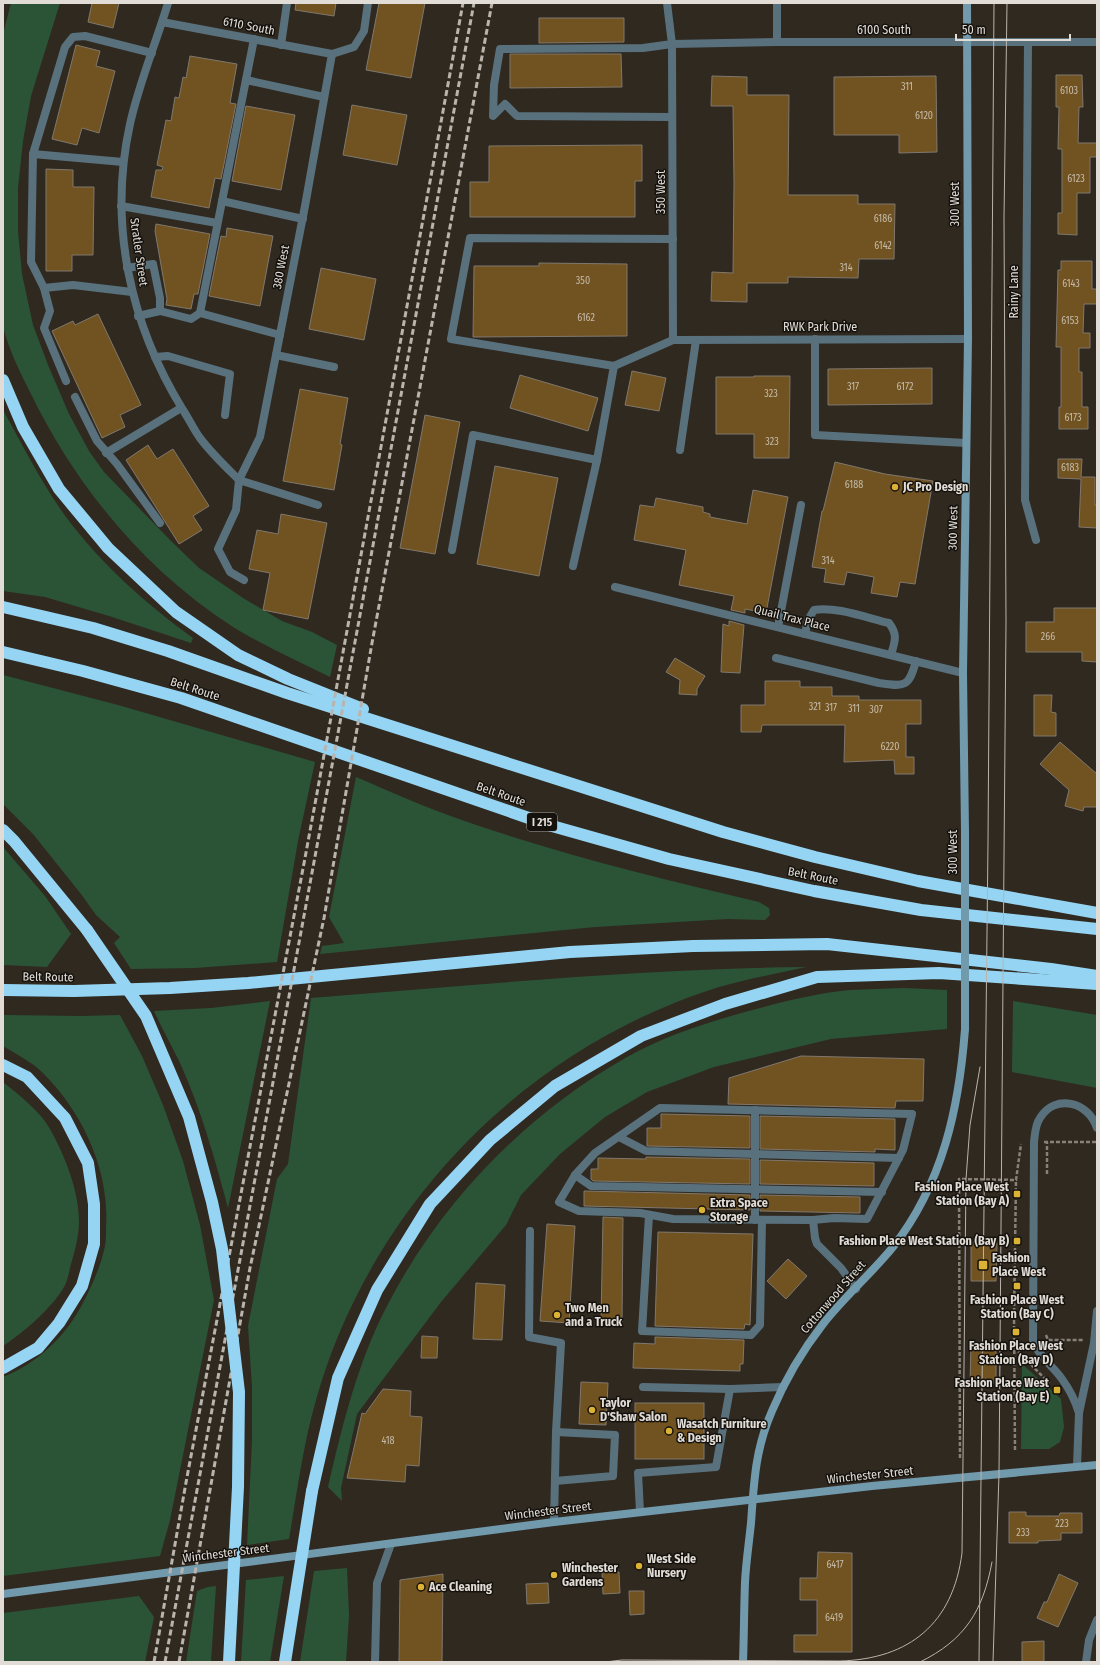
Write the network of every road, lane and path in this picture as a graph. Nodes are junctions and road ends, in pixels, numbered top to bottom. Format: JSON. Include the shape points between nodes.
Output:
{"nodes":[{"id":1,"x":168,"y":3,"type":"edge"},
{"id":2,"x":287,"y":3,"type":"edge"},
{"id":3,"x":368,"y":3,"type":"edge"},
{"id":4,"x":667,"y":3,"type":"edge"},
{"id":5,"x":777,"y":3,"type":"edge"},
{"id":6,"x":967,"y":3,"type":"edge"},
{"id":7,"x":162,"y":22,"type":"junction"},
{"id":8,"x":254,"y":39,"type":"junction"},
{"id":9,"x":777,"y":42,"type":"junction"},
{"id":10,"x":966,"y":42,"type":"junction"},
{"id":11,"x":1028,"y":42,"type":"junction"},
{"id":12,"x":1097,"y":42,"type":"edge"},
{"id":13,"x":281,"y":44,"type":"junction"},
{"id":14,"x":672,"y":44,"type":"junction"},
{"id":15,"x":152,"y":53,"type":"junction"},
{"id":16,"x":332,"y":54,"type":"junction"},
{"id":17,"x":246,"y":80,"type":"junction"},
{"id":18,"x":324,"y":97,"type":"junction"},
{"id":19,"x":672,"y":117,"type":"junction"},
{"id":20,"x":33,"y":154,"type":"junction"},
{"id":21,"x":123,"y":162,"type":"junction"},
{"id":22,"x":222,"y":201,"type":"junction"},
{"id":23,"x":121,"y":206,"type":"junction"},
{"id":24,"x":303,"y":219,"type":"junction"},
{"id":25,"x":217,"y":223,"type":"junction"},
{"id":26,"x":673,"y":238,"type":"junction"},
{"id":27,"x":127,"y":268,"type":"junction"},
{"id":28,"x":44,"y":288,"type":"junction"},
{"id":29,"x":132,"y":292,"type":"junction"},
{"id":30,"x":160,"y":311,"type":"junction"},
{"id":31,"x":200,"y":313,"type":"junction"},
{"id":32,"x":138,"y":316,"type":"junction"},
{"id":33,"x":280,"y":335,"type":"junction"},
{"id":34,"x":815,"y":339,"type":"junction"},
{"id":35,"x":968,"y":339,"type":"junction"},
{"id":36,"x":674,"y":340,"type":"junction"},
{"id":37,"x":696,"y":340,"type":"junction"},
{"id":38,"x":276,"y":355,"type":"junction"},
{"id":39,"x":155,"y":356,"type":"junction"},
{"id":40,"x":614,"y":366,"type":"junction"},
{"id":41,"x":334,"y":367,"type":"dead end"},
{"id":42,"x":3,"y":380,"type":"edge"},
{"id":43,"x":66,"y":381,"type":"dead end"},
{"id":44,"x":75,"y":396,"type":"dead end"},
{"id":45,"x":182,"y":408,"type":"junction"},
{"id":46,"x":226,"y":415,"type":"dead end"},
{"id":47,"x":966,"y":443,"type":"junction"},
{"id":48,"x":680,"y":450,"type":"dead end"},
{"id":49,"x":106,"y":453,"type":"junction"},
{"id":50,"x":597,"y":460,"type":"junction"},
{"id":51,"x":239,"y":480,"type":"junction"},
{"id":52,"x":318,"y":505,"type":"dead end"},
{"id":53,"x":801,"y":505,"type":"dead end"},
{"id":54,"x":160,"y":523,"type":"dead end"},
{"id":55,"x":1036,"y":540,"type":"dead end"},
{"id":56,"x":452,"y":550,"type":"dead end"},
{"id":57,"x":573,"y":566,"type":"dead end"},
{"id":58,"x":244,"y":580,"type":"dead end"},
{"id":59,"x":615,"y":587,"type":"dead end"},
{"id":60,"x":3,"y":607,"type":"edge"},
{"id":61,"x":778,"y":627,"type":"junction"},
{"id":62,"x":805,"y":634,"type":"junction"},
{"id":63,"x":3,"y":652,"type":"edge"},
{"id":64,"x":892,"y":655,"type":"junction"},
{"id":65,"x":776,"y":658,"type":"dead end"},
{"id":66,"x":916,"y":661,"type":"junction"},
{"id":67,"x":964,"y":673,"type":"junction"},
{"id":68,"x":460,"y":748,"type":"junction"},
{"id":69,"x":3,"y":830,"type":"edge"},
{"id":70,"x":1097,"y":913,"type":"edge"},
{"id":71,"x":1097,"y":929,"type":"edge"},
{"id":72,"x":1097,"y":976,"type":"edge"},
{"id":73,"x":1097,"y":984,"type":"edge"},
{"id":74,"x":3,"y":990,"type":"edge"},
{"id":75,"x":965,"y":1029,"type":"joint"},
{"id":76,"x":3,"y":1066,"type":"edge"},
{"id":77,"x":755,"y":1110,"type":"junction"},
{"id":78,"x":1097,"y":1128,"type":"edge"},
{"id":79,"x":619,"y":1137,"type":"junction"},
{"id":80,"x":1047,"y":1142,"type":"dead end"},
{"id":81,"x":1087,"y":1142,"type":"dead end"},
{"id":82,"x":1097,"y":1142,"type":"edge"},
{"id":83,"x":755,"y":1154,"type":"junction"},
{"id":84,"x":899,"y":1158,"type":"junction"},
{"id":85,"x":576,"y":1175,"type":"junction"},
{"id":86,"x":959,"y":1179,"type":"dead end"},
{"id":87,"x":1016,"y":1180,"type":"dead end"},
{"id":88,"x":1047,"y":1182,"type":"dead end"},
{"id":89,"x":755,"y":1190,"type":"junction"},
{"id":90,"x":882,"y":1192,"type":"junction"},
{"id":91,"x":649,"y":1215,"type":"junction"},
{"id":92,"x":813,"y":1220,"type":"junction"},
{"id":93,"x":759,"y":1221,"type":"junction"},
{"id":94,"x":530,"y":1231,"type":"dead end"},
{"id":95,"x":856,"y":1289,"type":"junction"},
{"id":96,"x":1097,"y":1311,"type":"edge"},
{"id":97,"x":1045,"y":1332,"type":"dead end"},
{"id":98,"x":1084,"y":1340,"type":"dead end"},
{"id":99,"x":1014,"y":1347,"type":"junction"},
{"id":100,"x":3,"y":1368,"type":"edge"},
{"id":101,"x":1052,"y":1386,"type":"dead end"},
{"id":102,"x":643,"y":1387,"type":"dead end"},
{"id":103,"x":783,"y":1387,"type":"junction"},
{"id":104,"x":730,"y":1389,"type":"junction"},
{"id":105,"x":1079,"y":1413,"type":"junction"},
{"id":106,"x":556,"y":1432,"type":"junction"},
{"id":107,"x":1015,"y":1450,"type":"dead end"},
{"id":108,"x":960,"y":1458,"type":"dead end"},
{"id":109,"x":1097,"y":1465,"type":"edge"},
{"id":110,"x":1077,"y":1466,"type":"junction"},
{"id":111,"x":555,"y":1480,"type":"junction"},
{"id":112,"x":752,"y":1499,"type":"junction"},
{"id":113,"x":640,"y":1512,"type":"junction"},
{"id":114,"x":554,"y":1522,"type":"junction"},
{"id":115,"x":391,"y":1544,"type":"junction"},
{"id":116,"x":3,"y":1594,"type":"edge"},
{"id":117,"x":1097,"y":1620,"type":"edge"},
{"id":118,"x":229,"y":1662,"type":"edge"},
{"id":119,"x":285,"y":1662,"type":"edge"},
{"id":120,"x":375,"y":1662,"type":"edge"},
{"id":121,"x":743,"y":1662,"type":"edge"},
{"id":122,"x":1086,"y":1662,"type":"edge"}],
"edges":[{"from":1,"to":7,"type":"street","name":"Stratler Street"},
{"from":2,"to":13,"type":"street"},
{"from":3,"to":16,"type":"street","via":[[364,31],[354,46]]},
{"from":4,"to":14,"type":"street","name":"350 West"},
{"from":5,"to":9,"type":"street"},
{"from":6,"to":10,"type":"street","name":"300 West"},
{"from":7,"to":8,"type":"street","name":"6110 South"},
{"from":7,"to":15,"type":"street","name":"Stratler Street"},
{"from":8,"to":13,"type":"street","name":"6110 South"},
{"from":8,"to":17,"type":"street"},
{"from":9,"to":10,"type":"street","name":"6100 South"},
{"from":9,"to":14,"type":"street","name":"6100 South"},
{"from":10,"to":11,"type":"street","name":"6100 South"},
{"from":10,"to":35,"type":"street","name":"300 West"},
{"from":11,"to":12,"type":"street","name":"6100 South"},
{"from":11,"to":55,"type":"street","name":"Rainy Lane","via":[[1025,500]]},
{"from":13,"to":16,"type":"street","name":"6110 South"},
{"from":14,"to":19,"type":"street","name":"350 West"},
{"from":14,"to":19,"type":"street","name":"6100 South","via":[[643,48],[500,49],[494,85],[493,116],[505,104],[517,116]]},
{"from":15,"to":20,"type":"street","via":[[85,36],[73,37],[65,46]]},
{"from":15,"to":21,"type":"street","name":"Stratler Street","via":[[130,124]]},
{"from":16,"to":18,"type":"street","name":"380 West"},
{"from":17,"to":18,"type":"street"},
{"from":17,"to":22,"type":"street"},
{"from":18,"to":24,"type":"street","name":"380 West"},
{"from":19,"to":26,"type":"street","name":"350 West"},
{"from":20,"to":21,"type":"street"},
{"from":20,"to":28,"type":"street","via":[[31,262]]},
{"from":21,"to":23,"type":"street","name":"Stratler Street"},
{"from":22,"to":24,"type":"street"},
{"from":22,"to":25,"type":"street"},
{"from":23,"to":25,"type":"street"},
{"from":23,"to":27,"type":"street","name":"Stratler Street"},
{"from":24,"to":33,"type":"street","name":"380 West"},
{"from":25,"to":31,"type":"street"},
{"from":26,"to":36,"type":"street","name":"350 West"},
{"from":26,"to":40,"type":"street","via":[[470,238],[451,339]]},
{"from":27,"to":29,"type":"street","name":"Stratler Street"},
{"from":27,"to":30,"type":"street","via":[[152,264],[160,298]]},
{"from":28,"to":29,"type":"street","via":[[73,285]]},
{"from":28,"to":43,"type":"street","via":[[50,311],[44,328]]},
{"from":29,"to":32,"type":"street","name":"Stratler Street"},
{"from":30,"to":31,"type":"street","via":[[191,319]]},
{"from":30,"to":32,"type":"street"},
{"from":31,"to":33,"type":"street"},
{"from":32,"to":39,"type":"street","name":"Stratler Street"},
{"from":33,"to":38,"type":"street","name":"380 West"},
{"from":34,"to":35,"type":"street","name":"RWK Park Drive"},
{"from":34,"to":37,"type":"street","name":"RWK Park Drive"},
{"from":34,"to":47,"type":"street","via":[[816,435]]},
{"from":35,"to":47,"type":"street","name":"300 West"},
{"from":36,"to":37,"type":"street","name":"RWK Park Drive"},
{"from":36,"to":40,"type":"street"},
{"from":37,"to":48,"type":"street"},
{"from":38,"to":41,"type":"street"},
{"from":38,"to":51,"type":"street","name":"380 West","via":[[260,437]]},
{"from":39,"to":45,"type":"street","name":"Stratler Street","via":[[167,384]]},
{"from":39,"to":46,"type":"street","via":[[168,356],[230,374]]},
{"from":40,"to":50,"type":"street"},
{"from":42,"to":68,"type":"highway","via":[[23,427],[59,489],[108,548],[176,612],[238,655],[288,679]]},
{"from":44,"to":49,"type":"street","via":[[97,441]]},
{"from":45,"to":49,"type":"street"},
{"from":45,"to":51,"type":"street","name":"Stratler Street","via":[[200,438]]},
{"from":47,"to":67,"type":"street","name":"300 West"},
{"from":49,"to":54,"type":"street"},
{"from":50,"to":56,"type":"street","via":[[473,434]]},
{"from":50,"to":57,"type":"street"},
{"from":51,"to":52,"type":"street"},
{"from":51,"to":58,"type":"street","via":[[236,510],[218,548],[230,572]]},
{"from":53,"to":61,"type":"street"},
{"from":59,"to":61,"type":"street","name":"Quail Trax Place"},
{"from":60,"to":68,"type":"highway","via":[[93,628],[168,651],[287,693]]},
{"from":61,"to":62,"type":"street","name":"Quail Trax Place"},
{"from":62,"to":64,"type":"street","name":"Quail Trax Place"},
{"from":62,"to":64,"type":"street","via":[[808,620],[814,610],[823,608],[845,612],[889,624],[895,631]]},
{"from":63,"to":71,"type":"highway","name":"Belt Route","number":"I 215","via":[[181,698],[552,826],[669,859],[814,891],[921,910]]},
{"from":64,"to":66,"type":"street","name":"Quail Trax Place"},
{"from":65,"to":66,"type":"street","via":[[896,686],[905,684],[911,677]]},
{"from":66,"to":67,"type":"street","name":"Quail Trax Place"},
{"from":67,"to":75,"type":"street","name":"300 West","bridge":true},
{"from":68,"to":70,"type":"highway","via":[[723,832],[815,857],[918,881]]},
{"from":69,"to":118,"type":"highway","bridge":true,"via":[[86,930],[146,1016],[189,1117],[222,1248],[239,1392],[238,1487]]},
{"from":72,"to":74,"type":"highway","name":"Belt Route","via":[[827,944],[570,952],[248,983],[170,988]]},
{"from":73,"to":119,"type":"highway","bridge":true,"via":[[939,973],[817,977],[725,1004],[641,1036],[555,1086],[490,1140],[430,1204],[377,1290],[338,1378],[312,1491]]},
{"from":75,"to":95,"type":"street","name":"Cottonwood Street","via":[[956,1103],[936,1170],[914,1217]]},
{"from":76,"to":100,"type":"highway","via":[[26,1077],[65,1118],[88,1163],[94,1204],[94,1244],[82,1286],[59,1323],[38,1348]]},
{"from":77,"to":79,"type":"street","via":[[660,1108]]},
{"from":77,"to":83,"type":"street"},
{"from":77,"to":84,"type":"street","via":[[912,1114]]},
{"from":78,"to":105,"type":"street","via":[[1087,1110],[1074,1104],[1060,1104],[1048,1109],[1040,1118],[1034,1142],[1033,1341],[1073,1394]]},
{"from":79,"to":83,"type":"street","via":[[646,1151]]},
{"from":79,"to":85,"type":"street","via":[[595,1153]]},
{"from":80,"to":88,"type":"path"},
{"from":81,"to":82,"type":"path"},
{"from":83,"to":84,"type":"street"},
{"from":83,"to":89,"type":"street"},
{"from":84,"to":90,"type":"street"},
{"from":85,"to":89,"type":"street","via":[[591,1186]]},
{"from":85,"to":91,"type":"street","via":[[559,1202],[579,1211]]},
{"from":86,"to":108,"type":"path"},
{"from":87,"to":99,"type":"path"},
{"from":89,"to":90,"type":"street"},
{"from":89,"to":93,"type":"street"},
{"from":90,"to":92,"type":"street","via":[[867,1219]]},
{"from":91,"to":93,"type":"street","via":[[673,1219]]},
{"from":91,"to":93,"type":"street","via":[[642,1331],[751,1335],[760,1324]]},
{"from":92,"to":93,"type":"street"},
{"from":92,"to":95,"type":"street","via":[[817,1244],[841,1268]]},
{"from":94,"to":106,"type":"street","via":[[529,1337],[561,1342]]},
{"from":95,"to":103,"type":"street","name":"Cottonwood Street","via":[[823,1324],[793,1367]]},
{"from":96,"to":105,"type":"street","via":[[1094,1342]]},
{"from":97,"to":98,"type":"path","via":[[1048,1340]]},
{"from":99,"to":101,"type":"path"},
{"from":99,"to":107,"type":"path"},
{"from":102,"to":104,"type":"street"},
{"from":103,"to":104,"type":"street"},
{"from":103,"to":112,"type":"street","name":"Cottonwood Street","via":[[757,1454]]},
{"from":104,"to":113,"type":"street","via":[[716,1467],[638,1473]]},
{"from":105,"to":110,"type":"street"},
{"from":106,"to":111,"type":"street"},
{"from":106,"to":111,"type":"street","via":[[615,1436],[613,1476]]},
{"from":109,"to":110,"type":"street","name":"Winchester Street"},
{"from":110,"to":112,"type":"street","name":"Winchester Street"},
{"from":111,"to":114,"type":"street"},
{"from":112,"to":113,"type":"street","name":"Winchester Street"},
{"from":112,"to":121,"type":"street","name":"Cottonwood Street","via":[[745,1580]]},
{"from":113,"to":114,"type":"street","name":"Winchester Street"},
{"from":114,"to":115,"type":"street","name":"Winchester Street"},
{"from":115,"to":116,"type":"street","name":"Winchester Street"},
{"from":115,"to":120,"type":"street","via":[[377,1583]]},
{"from":117,"to":122,"type":"street"}]}
